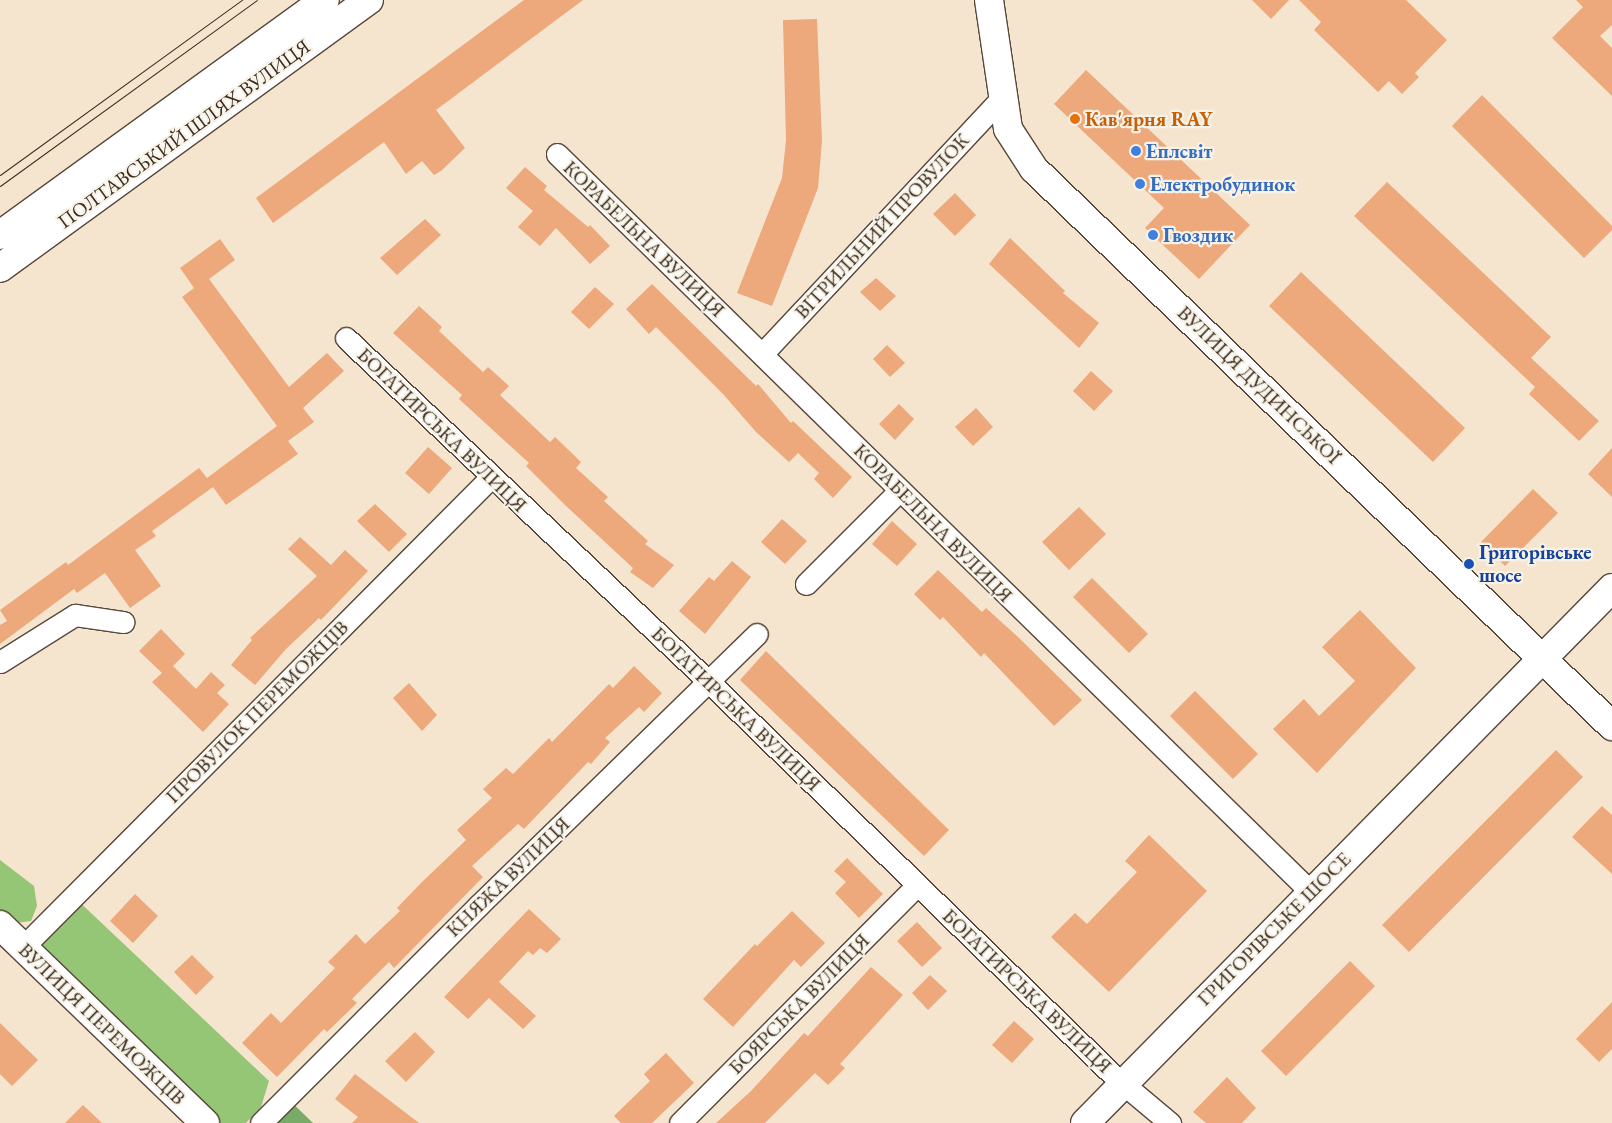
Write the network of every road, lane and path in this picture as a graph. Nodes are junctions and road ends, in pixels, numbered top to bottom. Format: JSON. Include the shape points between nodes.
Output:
{"nodes":[{"id":1,"x":325,"y":0,"type":"edge"},
{"id":2,"x":369,"y":0,"type":"edge"},
{"id":3,"x":989,"y":0,"type":"edge"},
{"id":4,"x":1001,"y":99,"type":"junction"},
{"id":5,"x":557,"y":154,"type":"dead end"},
{"id":6,"x":0,"y":235,"type":"edge"},
{"id":7,"x":0,"y":268,"type":"edge"},
{"id":8,"x":346,"y":338,"type":"dead end"},
{"id":9,"x":762,"y":353,"type":"junction"},
{"id":10,"x":491,"y":477,"type":"junction"},
{"id":11,"x":899,"y":491,"type":"junction"},
{"id":12,"x":806,"y":584,"type":"dead end"},
{"id":13,"x":1612,"y":588,"type":"edge"},
{"id":14,"x":123,"y":622,"type":"dead end"},
{"id":15,"x":757,"y":634,"type":"dead end"},
{"id":16,"x":1542,"y":657,"type":"junction"},
{"id":17,"x":0,"y":662,"type":"edge"},
{"id":18,"x":709,"y":682,"type":"junction"},
{"id":19,"x":1612,"y":726,"type":"edge"},
{"id":20,"x":917,"y":885,"type":"junction"},
{"id":21,"x":1311,"y":892,"type":"junction"},
{"id":22,"x":0,"y":925,"type":"edge"},
{"id":23,"x":23,"y":947,"type":"junction"},
{"id":24,"x":1122,"y":1083,"type":"junction"},
{"id":25,"x":205,"y":1123,"type":"edge"},
{"id":26,"x":261,"y":1123,"type":"edge"},
{"id":27,"x":680,"y":1123,"type":"edge"},
{"id":28,"x":1085,"y":1123,"type":"edge"},
{"id":29,"x":1170,"y":1123,"type":"edge"}],
"edges":[{"from":1,"to":6,"type":"main road","name":"ПОЛТАВСЬКИЙ ШЛЯХ ВУЛИЦЯ"},
{"from":2,"to":7,"type":"main road","name":"ПОЛТАВСЬКИЙ ШЛЯХ ВУЛИЦЯ"},
{"from":3,"to":4,"type":"main road","name":"ВУЛИЦЯ ДУДИНСЬКОЇ"},
{"from":4,"to":9,"type":"street","name":"ВІТРИЛЬНИЙ ПРОВУЛОК"},
{"from":4,"to":16,"type":"main road","name":"ВУЛИЦЯ ДУДИНСЬКОЇ","via":[[1012,139],[1034,169]]},
{"from":5,"to":9,"type":"street","name":"КОРАБЕЛЬНА ВУЛИЦЯ"},
{"from":8,"to":10,"type":"street","name":"БОГАТИРСЬКА ВУЛИЦЯ"},
{"from":9,"to":11,"type":"street","name":"КОРАБЕЛЬНА ВУЛИЦЯ"},
{"from":10,"to":18,"type":"street","name":"БОГАТИРСЬКА ВУЛИЦЯ"},
{"from":10,"to":23,"type":"street","name":"ПРОВУЛОК ПЕРЕМОЖЦІВ"},
{"from":11,"to":12,"type":"street"},
{"from":11,"to":21,"type":"street","name":"КОРАБЕЛЬНА ВУЛИЦЯ"},
{"from":13,"to":16,"type":"main road","name":"ГРИГОРІВСЬКЕ ШОСЕ"},
{"from":14,"to":17,"type":"street","via":[[75,615]]},
{"from":15,"to":18,"type":"street","name":"КНЯЖА ВУЛИЦЯ"},
{"from":16,"to":19,"type":"main road","name":"ВУЛИЦЯ ДУДИНСЬКОЇ"},
{"from":16,"to":21,"type":"main road","name":"ГРИГОРІВСЬКЕ ШОСЕ"},
{"from":18,"to":20,"type":"street","name":"БОГАТИРСЬКА ВУЛИЦЯ"},
{"from":18,"to":26,"type":"street","name":"КНЯЖА ВУЛИЦЯ"},
{"from":20,"to":24,"type":"street","name":"БОГАТИРСЬКА ВУЛИЦЯ"},
{"from":20,"to":27,"type":"street","name":"БОЯРСЬКА ВУЛИЦЯ"},
{"from":21,"to":24,"type":"main road","name":"ГРИГОРІВСЬКЕ ШОСЕ"},
{"from":22,"to":23,"type":"main road","name":"ВУЛИЦЯ ПЕРЕМОЖЦІВ"},
{"from":23,"to":25,"type":"main road","name":"ВУЛИЦЯ ПЕРЕМОЖЦІВ"},
{"from":24,"to":28,"type":"main road","name":"ГРИГОРІВСЬКЕ ШОСЕ"},
{"from":24,"to":29,"type":"street","name":"БОГАТИРСЬКА ВУЛИЦЯ"}]}
